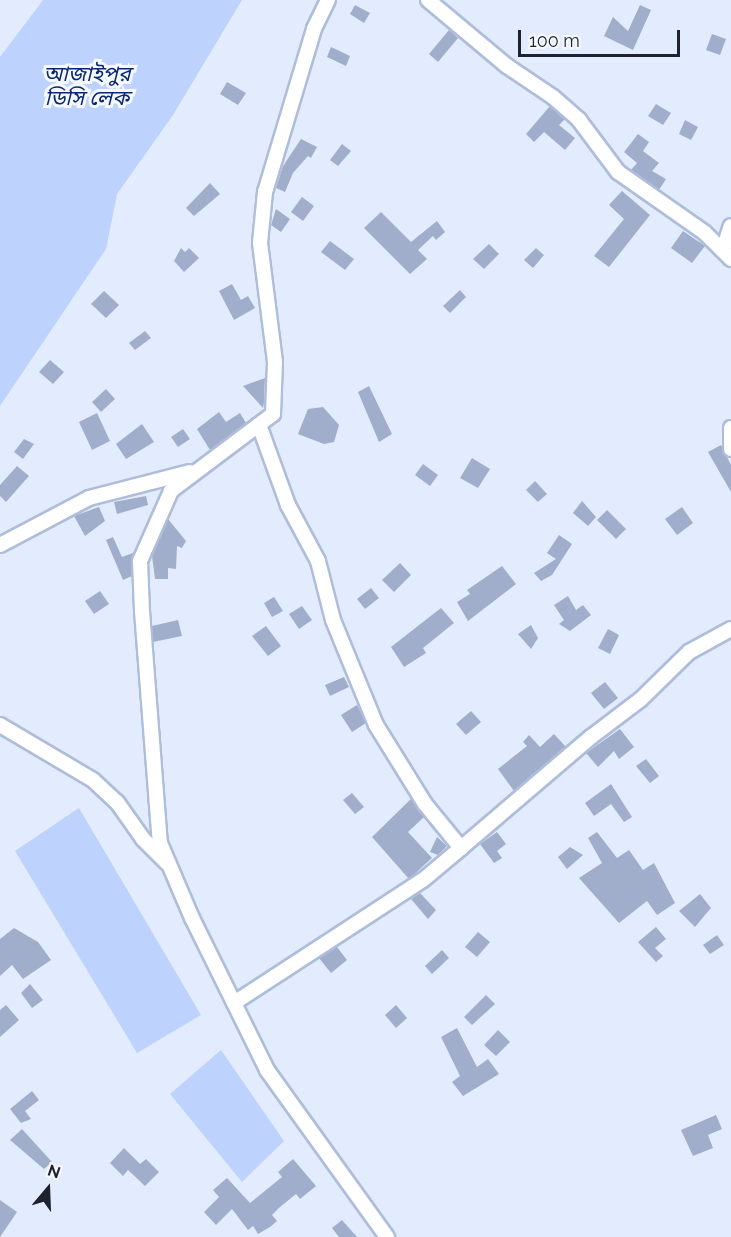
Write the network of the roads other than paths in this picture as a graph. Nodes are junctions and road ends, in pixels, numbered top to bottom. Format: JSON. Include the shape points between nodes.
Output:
{"nodes":[{"id":1,"x":328,"y":0,"type":"edge"},
{"id":2,"x":428,"y":0,"type":"edge"},
{"id":3,"x":731,"y":226,"type":"edge"},
{"id":4,"x":727,"y":255,"type":"edge"},
{"id":5,"x":259,"y":425,"type":"junction"},
{"id":6,"x":731,"y":428,"type":"edge"},
{"id":7,"x":731,"y":449,"type":"edge"},
{"id":8,"x":201,"y":469,"type":"junction"},
{"id":9,"x":0,"y":545,"type":"edge"},
{"id":10,"x":731,"y":628,"type":"edge"},
{"id":11,"x":0,"y":725,"type":"edge"},
{"id":12,"x":461,"y":848,"type":"junction"},
{"id":13,"x":169,"y":864,"type":"junction"},
{"id":14,"x":234,"y":1003,"type":"junction"},
{"id":15,"x":387,"y":1237,"type":"edge"}],
"edges":[{"from":1,"to":5,"type":"street","via":[[314,29],[265,192],[260,243],[275,362],[273,414]]},
{"from":2,"to":4,"type":"street","via":[[579,120],[618,172],[705,233]]},
{"from":3,"to":4,"type":"street"},
{"from":5,"to":8,"type":"street"},
{"from":5,"to":12,"type":"street","via":[[288,505],[318,561],[333,620],[376,725],[425,804]]},
{"from":6,"to":7,"type":"street"},
{"from":8,"to":9,"type":"street","via":[[89,498]]},
{"from":8,"to":13,"type":"street","via":[[171,491],[140,561],[148,721],[160,843]]},
{"from":10,"to":12,"type":"street","via":[[689,652],[640,700]]},
{"from":11,"to":13,"type":"street","via":[[93,780]]},
{"from":12,"to":14,"type":"street","via":[[423,880]]},
{"from":13,"to":14,"type":"street"},
{"from":14,"to":15,"type":"street","via":[[267,1070]]}]}
